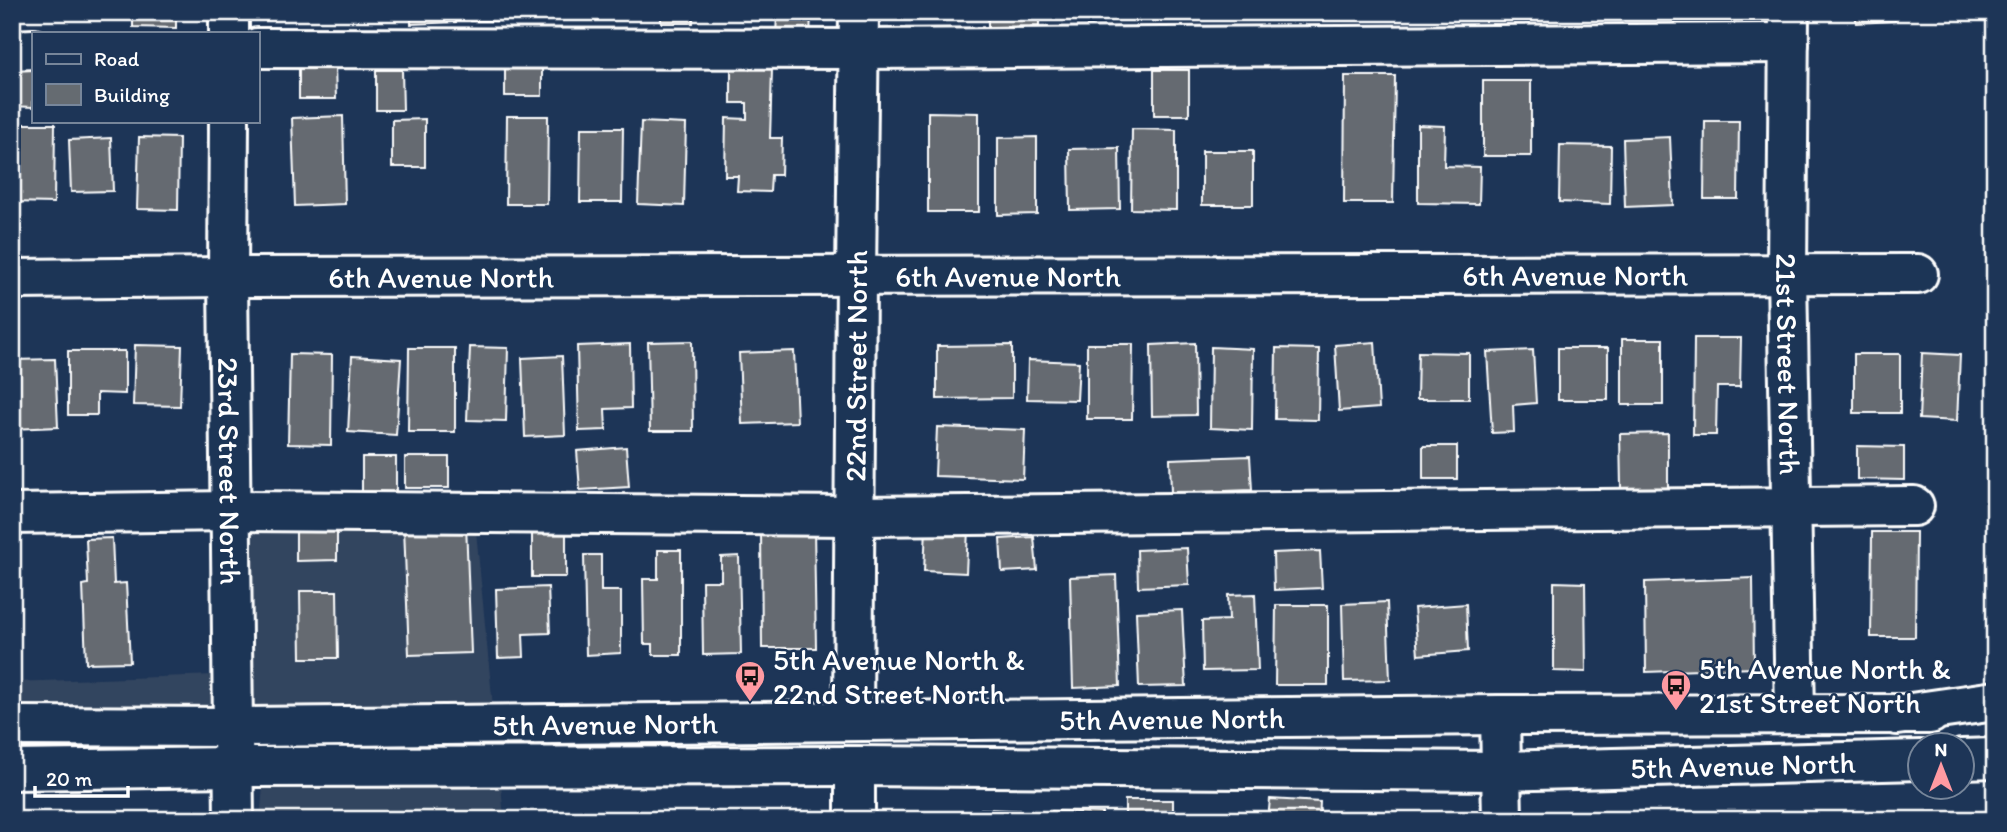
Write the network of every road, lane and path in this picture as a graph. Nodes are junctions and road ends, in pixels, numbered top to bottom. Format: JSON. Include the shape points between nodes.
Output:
{"nodes":[{"id":1,"x":229,"y":12,"type":"edge"},
{"id":2,"x":1789,"y":27,"type":"edge"},
{"id":3,"x":859,"y":31,"type":"edge"},
{"id":4,"x":229,"y":32,"type":"edge"},
{"id":5,"x":259,"y":48,"type":"edge"},
{"id":6,"x":32,"y":49,"type":"edge"},
{"id":7,"x":12,"y":50,"type":"edge"},
{"id":8,"x":229,"y":122,"type":"edge"},
{"id":9,"x":1787,"y":274,"type":"junction"},
{"id":10,"x":1918,"y":274,"type":"dead end"},
{"id":11,"x":228,"y":277,"type":"junction"},
{"id":12,"x":856,"y":277,"type":"junction"},
{"id":13,"x":12,"y":279,"type":"edge"},
{"id":14,"x":1914,"y":506,"type":"dead end"},
{"id":15,"x":1791,"y":508,"type":"junction"},
{"id":16,"x":231,"y":511,"type":"junction"},
{"id":17,"x":12,"y":514,"type":"edge"},
{"id":18,"x":854,"y":516,"type":"junction"},
{"id":19,"x":1995,"y":701,"type":"edge"},
{"id":20,"x":1795,"y":714,"type":"junction"},
{"id":21,"x":1995,"y":714,"type":"edge"},
{"id":22,"x":1500,"y":715,"type":"junction"},
{"id":23,"x":1897,"y":715,"type":"junction"},
{"id":24,"x":853,"y":721,"type":"junction"},
{"id":25,"x":12,"y":726,"type":"edge"},
{"id":26,"x":233,"y":727,"type":"junction"},
{"id":27,"x":1995,"y":758,"type":"edge"},
{"id":28,"x":1976,"y":759,"type":"edge"},
{"id":29,"x":1906,"y":760,"type":"edge"},
{"id":30,"x":855,"y":766,"type":"junction"},
{"id":31,"x":234,"y":767,"type":"junction"},
{"id":32,"x":12,"y":770,"type":"edge"},
{"id":33,"x":1501,"y":771,"type":"junction"},
{"id":34,"x":234,"y":820,"type":"edge"},
{"id":35,"x":855,"y":820,"type":"edge"},
{"id":36,"x":1502,"y":820,"type":"edge"}],
"edges":[{"from":1,"to":4,"type":"main road"},
{"from":2,"to":3,"type":"main road"},
{"from":2,"to":9,"type":"main road","name":"21st Street North"},
{"from":3,"to":5,"type":"main road"},
{"from":3,"to":12,"type":"main road","name":"22nd Street North"},
{"from":6,"to":7,"type":"main road"},
{"from":8,"to":11,"type":"main road","name":"23rd Street North"},
{"from":9,"to":10,"type":"main road","name":"6th Avenue North"},
{"from":9,"to":12,"type":"main road","name":"6th Avenue North"},
{"from":9,"to":15,"type":"main road","name":"21st Street North"},
{"from":11,"to":12,"type":"main road","name":"6th Avenue North"},
{"from":11,"to":13,"type":"main road","name":"6th Avenue North"},
{"from":11,"to":16,"type":"main road","name":"23rd Street North"},
{"from":12,"to":18,"type":"main road","name":"22nd Street North"},
{"from":14,"to":15,"type":"main road"},
{"from":15,"to":18,"type":"main road"},
{"from":15,"to":20,"type":"main road","name":"21st Street North"},
{"from":16,"to":17,"type":"main road"},
{"from":16,"to":18,"type":"main road"},
{"from":16,"to":26,"type":"main road","name":"23rd Street North"},
{"from":18,"to":24,"type":"main road","name":"22nd Street North"},
{"from":19,"to":23,"type":"main road"},
{"from":20,"to":22,"type":"main road","name":"5th Avenue North"},
{"from":20,"to":23,"type":"main road","name":"5th Avenue North"},
{"from":21,"to":23,"type":"main road","name":"5th Avenue North"},
{"from":22,"to":24,"type":"main road","name":"5th Avenue North"},
{"from":22,"to":33,"type":"main road"},
{"from":24,"to":26,"type":"main road","name":"5th Avenue North"},
{"from":25,"to":26,"type":"main road","name":"5th Avenue North"},
{"from":26,"to":31,"type":"main road","name":"23rd Street North"},
{"from":27,"to":28,"type":"main road"},
{"from":29,"to":33,"type":"main road","name":"5th Avenue North"},
{"from":30,"to":31,"type":"main road","name":"5th Avenue North"},
{"from":30,"to":33,"type":"main road","name":"5th Avenue North"},
{"from":30,"to":35,"type":"main road"},
{"from":31,"to":32,"type":"main road","name":"5th Avenue North"},
{"from":31,"to":34,"type":"main road","name":"23rd Street North"},
{"from":33,"to":36,"type":"main road"}]}
